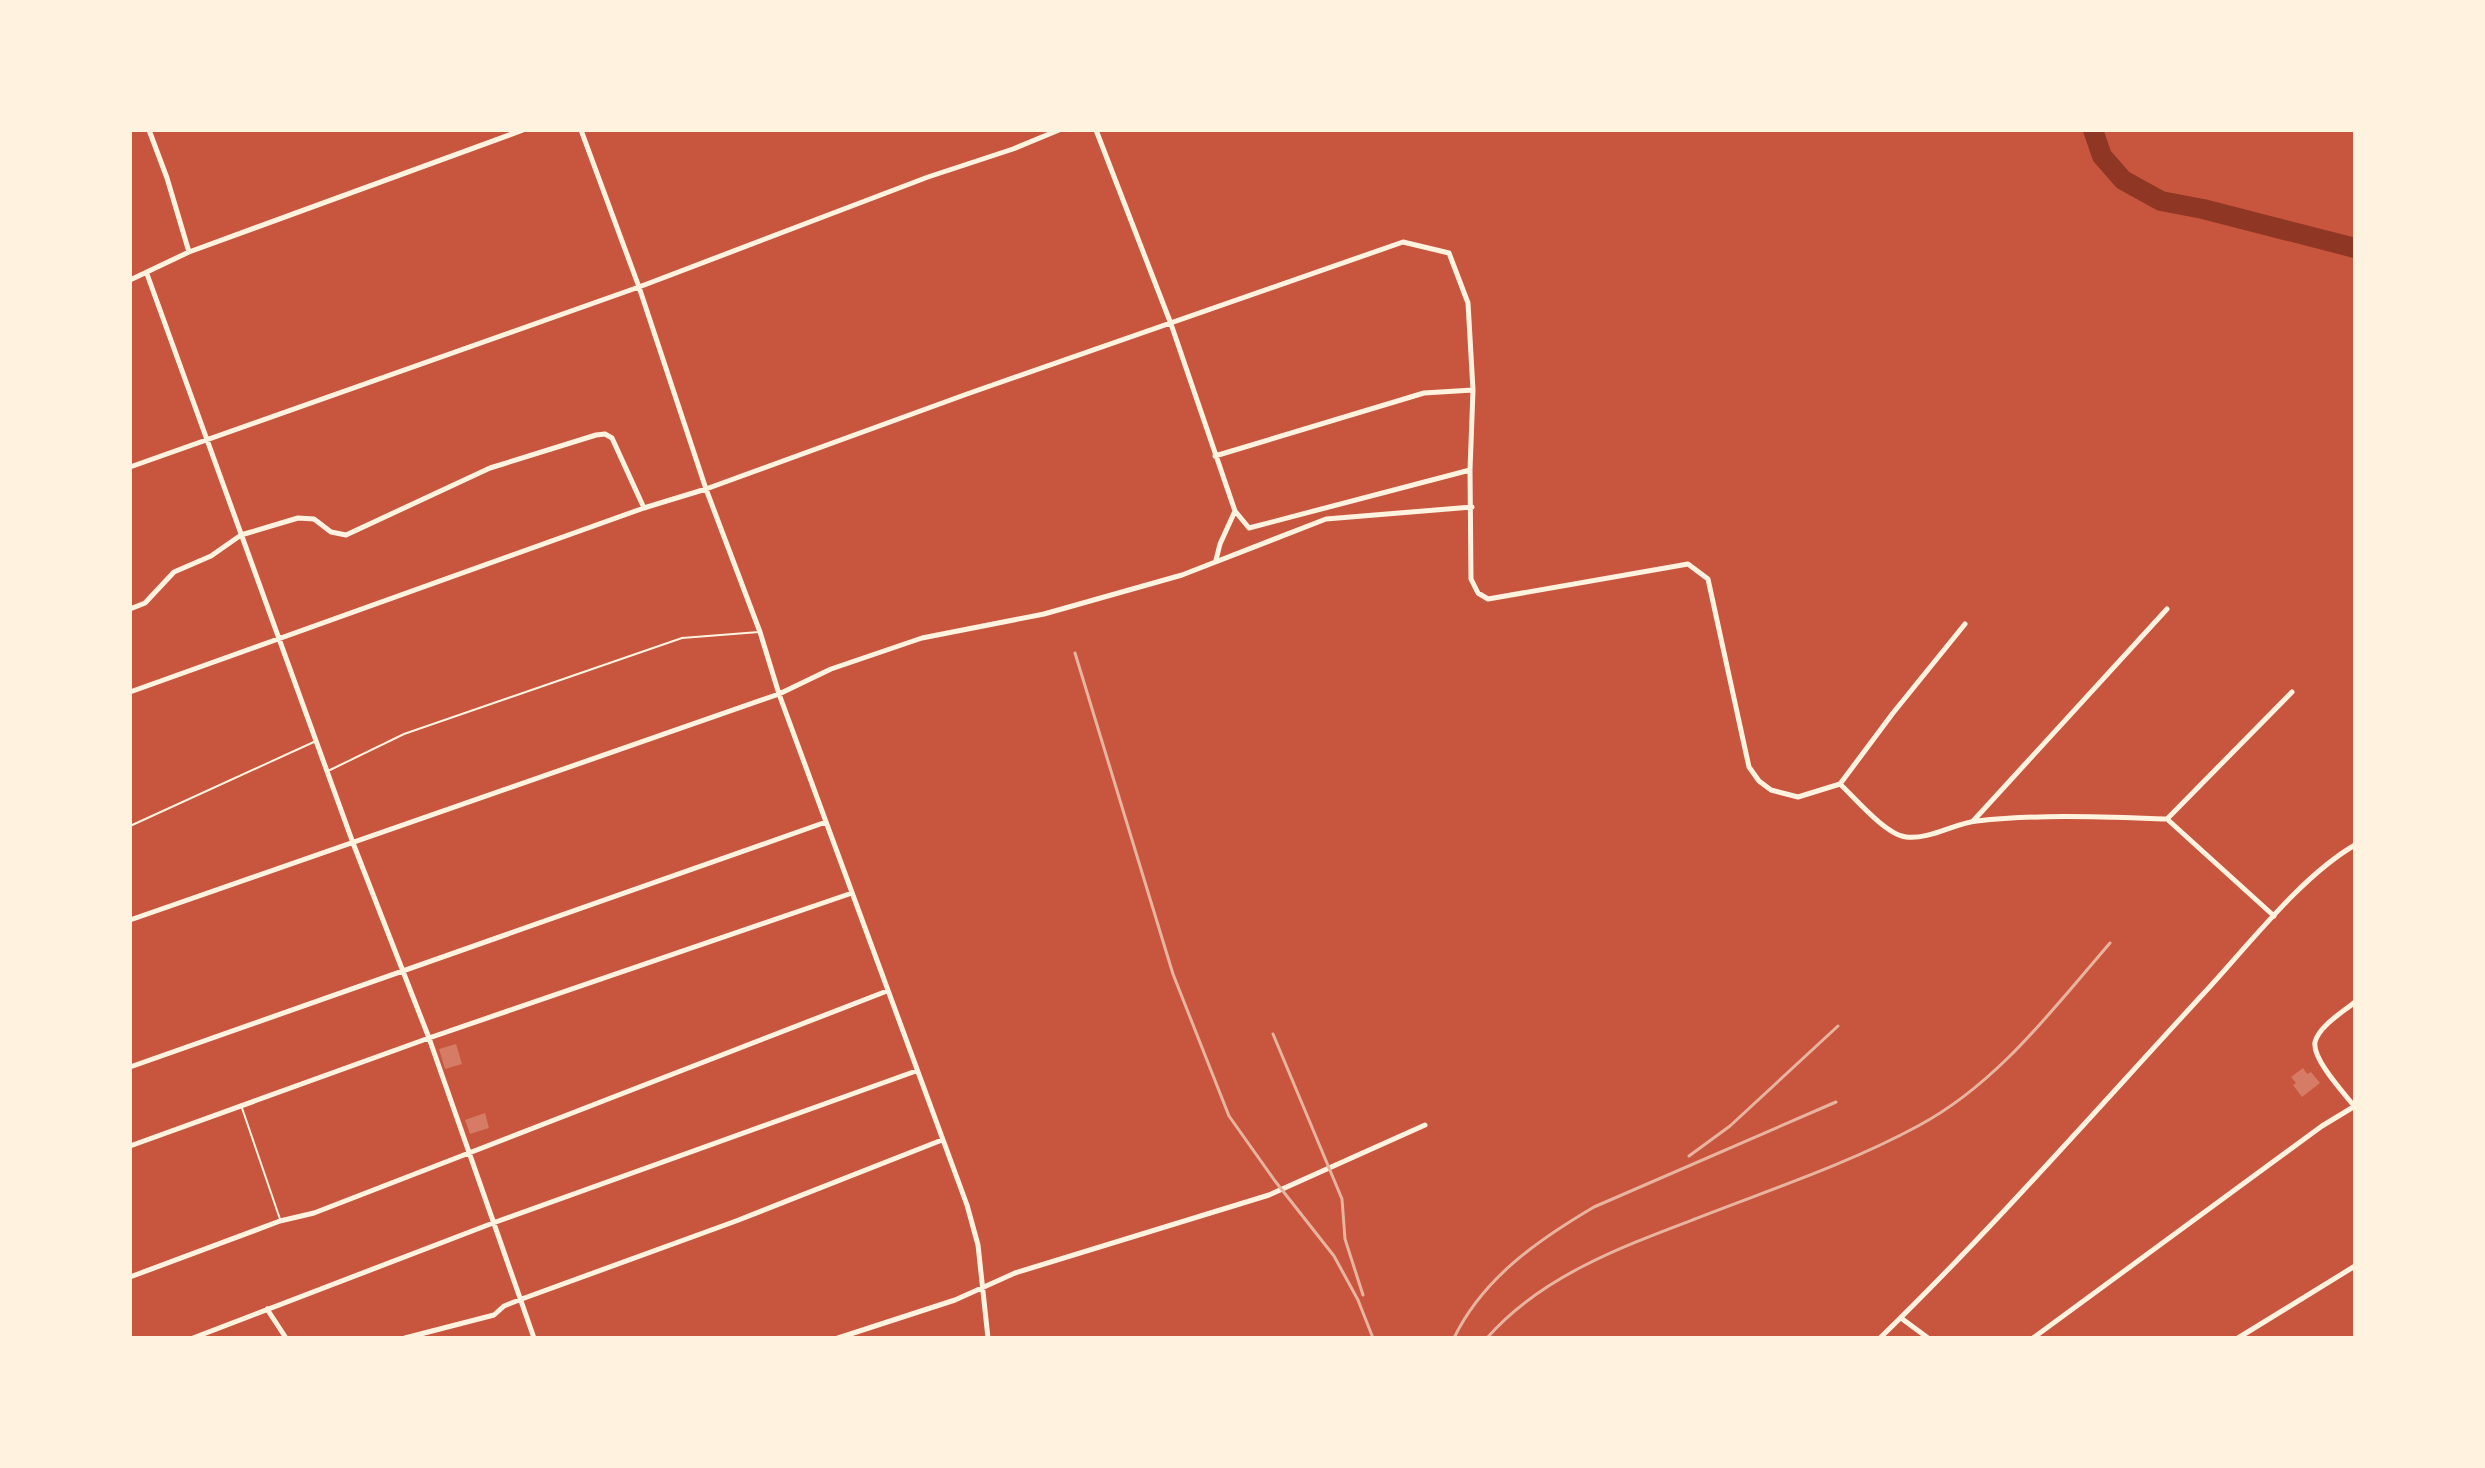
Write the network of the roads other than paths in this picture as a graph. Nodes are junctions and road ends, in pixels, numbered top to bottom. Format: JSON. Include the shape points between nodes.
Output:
{"nodes":[{"id":1,"x":149,"y":130,"type":"edge"},
{"id":2,"x":523,"y":130,"type":"edge"},
{"id":3,"x":581,"y":130,"type":"edge"},
{"id":4,"x":1059,"y":130,"type":"edge"},
{"id":5,"x":1096,"y":130,"type":"edge"},
{"id":6,"x":189,"y":252,"type":"junction"},
{"id":7,"x":147,"y":274,"type":"junction"},
{"id":8,"x":130,"y":280,"type":"edge"},
{"id":9,"x":639,"y":287,"type":"junction"},
{"id":10,"x":1171,"y":324,"type":"junction"},
{"id":11,"x":1473,"y":390,"type":"junction"},
{"id":12,"x":208,"y":439,"type":"junction"},
{"id":13,"x":1215,"y":456,"type":"junction"},
{"id":14,"x":130,"y":467,"type":"edge"},
{"id":15,"x":1470,"y":470,"type":"junction"},
{"id":16,"x":706,"y":489,"type":"junction"},
{"id":17,"x":1472,"y":507,"type":"junction"},
{"id":18,"x":644,"y":508,"type":"junction"},
{"id":19,"x":1235,"y":511,"type":"junction"},
{"id":20,"x":241,"y":535,"type":"junction"},
{"id":21,"x":1216,"y":561,"type":"junction"},
{"id":22,"x":130,"y":609,"type":"edge"},
{"id":23,"x":2167,"y":609,"type":"dead end"},
{"id":24,"x":1965,"y":624,"type":"dead end"},
{"id":25,"x":760,"y":632,"type":"junction"},
{"id":26,"x":280,"y":637,"type":"junction"},
{"id":27,"x":130,"y":692,"type":"edge"},
{"id":28,"x":2292,"y":692,"type":"dead end"},
{"id":29,"x":779,"y":694,"type":"junction"},
{"id":30,"x":317,"y":741,"type":"junction"},
{"id":31,"x":327,"y":771,"type":"junction"},
{"id":32,"x":1840,"y":784,"type":"junction"},
{"id":33,"x":2167,"y":819,"type":"junction"},
{"id":34,"x":1973,"y":821,"type":"junction"},
{"id":35,"x":826,"y":822,"type":"junction"},
{"id":36,"x":130,"y":826,"type":"edge"},
{"id":37,"x":353,"y":843,"type":"junction"},
{"id":38,"x":2355,"y":845,"type":"edge"},
{"id":39,"x":852,"y":893,"type":"junction"},
{"id":40,"x":2274,"y":916,"type":"junction"},
{"id":41,"x":130,"y":920,"type":"edge"},
{"id":42,"x":402,"y":969,"type":"junction"},
{"id":43,"x":887,"y":991,"type":"junction"},
{"id":44,"x":2355,"y":1002,"type":"edge"},
{"id":45,"x":429,"y":1038,"type":"junction"},
{"id":46,"x":130,"y":1067,"type":"edge"},
{"id":47,"x":917,"y":1071,"type":"junction"},
{"id":48,"x":241,"y":1105,"type":"junction"},
{"id":49,"x":2355,"y":1106,"type":"edge"},
{"id":50,"x":1425,"y":1125,"type":"dead end"},
{"id":51,"x":942,"y":1140,"type":"junction"},
{"id":52,"x":130,"y":1146,"type":"edge"},
{"id":53,"x":469,"y":1152,"type":"junction"},
{"id":54,"x":280,"y":1221,"type":"junction"},
{"id":55,"x":493,"y":1223,"type":"junction"},
{"id":56,"x":2355,"y":1266,"type":"edge"},
{"id":57,"x":130,"y":1277,"type":"edge"},
{"id":58,"x":981,"y":1288,"type":"junction"},
{"id":59,"x":519,"y":1300,"type":"junction"},
{"id":60,"x":267,"y":1309,"type":"junction"},
{"id":61,"x":1901,"y":1318,"type":"junction"},
{"id":62,"x":193,"y":1338,"type":"edge"},
{"id":63,"x":286,"y":1338,"type":"edge"},
{"id":64,"x":405,"y":1338,"type":"edge"},
{"id":65,"x":534,"y":1338,"type":"edge"},
{"id":66,"x":838,"y":1338,"type":"edge"},
{"id":67,"x":988,"y":1338,"type":"edge"},
{"id":68,"x":1880,"y":1338,"type":"edge"},
{"id":69,"x":1928,"y":1338,"type":"edge"},
{"id":70,"x":2033,"y":1338,"type":"edge"},
{"id":71,"x":2238,"y":1338,"type":"edge"}],
"edges":[{"from":1,"to":6,"type":"street"},
{"from":2,"to":6,"type":"street"},
{"from":3,"to":9,"type":"street"},
{"from":4,"to":9,"type":"street"},
{"from":5,"to":10,"type":"street"},
{"from":6,"to":7,"type":"street"},
{"from":7,"to":8,"type":"street"},
{"from":7,"to":12,"type":"street"},
{"from":9,"to":12,"type":"street"},
{"from":9,"to":16,"type":"street"},
{"from":10,"to":11,"type":"street","via":[[1403,242],[1449,253],[1468,303]]},
{"from":10,"to":13,"type":"street"},
{"from":10,"to":16,"type":"street"},
{"from":11,"to":13,"type":"street","via":[[1424,393]]},
{"from":11,"to":15,"type":"street"},
{"from":12,"to":14,"type":"street"},
{"from":12,"to":20,"type":"street"},
{"from":13,"to":19,"type":"street"},
{"from":15,"to":17,"type":"street"},
{"from":15,"to":19,"type":"street","via":[[1249,528]]},
{"from":16,"to":18,"type":"street"},
{"from":16,"to":25,"type":"street"},
{"from":17,"to":21,"type":"street","via":[[1326,519]]},
{"from":17,"to":32,"type":"street","via":[[1471,579],[1488,599],[1688,564],[1708,579],[1749,767],[1771,790],[1798,797]]},
{"from":18,"to":20,"type":"street","via":[[612,438],[605,434],[490,468],[346,535],[331,532],[314,519],[298,518]]},
{"from":18,"to":26,"type":"street"},
{"from":19,"to":21,"type":"street"},
{"from":20,"to":22,"type":"street","via":[[174,572],[145,603]]},
{"from":20,"to":26,"type":"street"},
{"from":21,"to":29,"type":"street","via":[[1044,614],[922,638],[831,669]]},
{"from":23,"to":34,"type":"street"},
{"from":24,"to":32,"type":"street"},
{"from":25,"to":29,"type":"street"},
{"from":25,"to":31,"type":"lane","via":[[682,638],[404,734]]},
{"from":26,"to":27,"type":"street"},
{"from":26,"to":30,"type":"street"},
{"from":28,"to":33,"type":"street"},
{"from":29,"to":35,"type":"street"},
{"from":29,"to":37,"type":"street"},
{"from":30,"to":31,"type":"street"},
{"from":30,"to":36,"type":"lane"},
{"from":31,"to":37,"type":"street"},
{"from":32,"to":34,"type":"street","via":[[1893,833],[1907,838]]},
{"from":33,"to":34,"type":"street"},
{"from":33,"to":40,"type":"street"},
{"from":35,"to":39,"type":"street"},
{"from":35,"to":42,"type":"street"},
{"from":37,"to":41,"type":"street"},
{"from":37,"to":42,"type":"street"},
{"from":38,"to":40,"type":"street"},
{"from":39,"to":43,"type":"street"},
{"from":39,"to":45,"type":"street"},
{"from":40,"to":61,"type":"street"},
{"from":42,"to":45,"type":"street"},
{"from":42,"to":46,"type":"street"},
{"from":43,"to":47,"type":"street"},
{"from":43,"to":53,"type":"street"},
{"from":44,"to":49,"type":"street","via":[[2315,1041],[2316,1053]]},
{"from":45,"to":48,"type":"street"},
{"from":45,"to":53,"type":"street"},
{"from":47,"to":51,"type":"street"},
{"from":47,"to":55,"type":"street"},
{"from":48,"to":52,"type":"street"},
{"from":48,"to":54,"type":"lane"},
{"from":49,"to":70,"type":"street"},
{"from":50,"to":58,"type":"street","via":[[1269,1195],[1104,1244]]},
{"from":51,"to":58,"type":"street","via":[[978,1245]]},
{"from":51,"to":59,"type":"street"},
{"from":53,"to":54,"type":"street","via":[[314,1213]]},
{"from":53,"to":55,"type":"street"},
{"from":54,"to":57,"type":"street"},
{"from":55,"to":59,"type":"street"},
{"from":55,"to":60,"type":"street"},
{"from":56,"to":71,"type":"street"},
{"from":58,"to":66,"type":"street"},
{"from":58,"to":67,"type":"street"},
{"from":59,"to":64,"type":"street","via":[[494,1315]]},
{"from":59,"to":65,"type":"street"},
{"from":60,"to":62,"type":"street"},
{"from":60,"to":63,"type":"street"},
{"from":61,"to":68,"type":"street"},
{"from":61,"to":69,"type":"street"}]}
